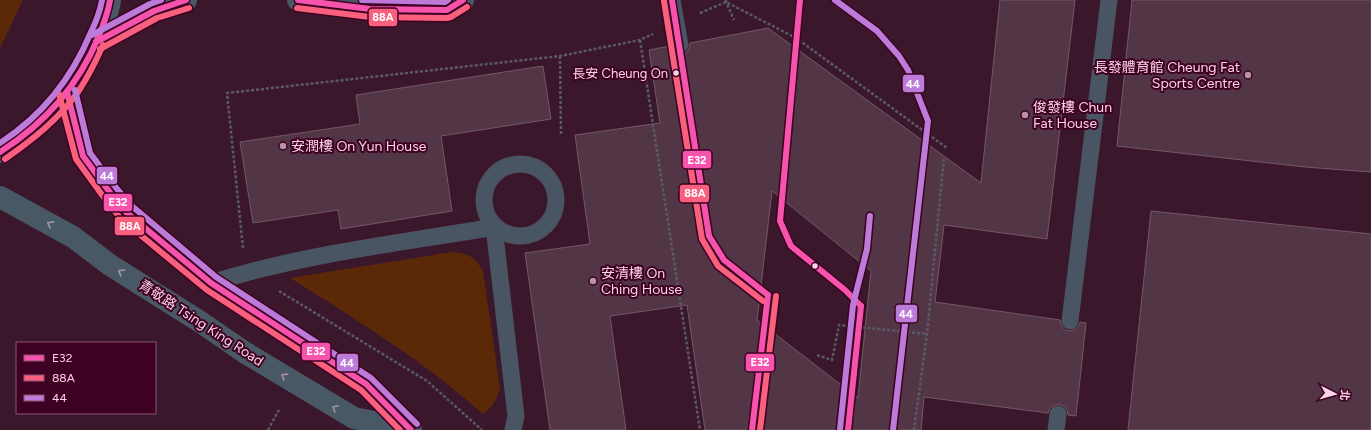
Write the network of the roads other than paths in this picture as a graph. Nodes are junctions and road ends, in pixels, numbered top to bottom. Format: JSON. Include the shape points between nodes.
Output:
{"nodes":[{"id":1,"x":110,"y":0,"type":"edge"},
{"id":2,"x":186,"y":0,"type":"edge"},
{"id":3,"x":298,"y":0,"type":"edge"},
{"id":4,"x":463,"y":0,"type":"edge"},
{"id":5,"x":672,"y":0,"type":"edge"},
{"id":6,"x":1109,"y":0,"type":"edge"},
{"id":7,"x":96,"y":42,"type":"junction"},
{"id":8,"x":680,"y":45,"type":"dead end"},
{"id":9,"x":67,"y":92,"type":"junction"},
{"id":10,"x":0,"y":152,"type":"edge"},
{"id":11,"x":0,"y":197,"type":"edge"},
{"id":12,"x":494,"y":227,"type":"junction"},
{"id":13,"x":211,"y":283,"type":"junction"},
{"id":14,"x":1070,"y":321,"type":"dead end"},
{"id":15,"x":410,"y":430,"type":"edge"},
{"id":16,"x":513,"y":430,"type":"edge"}],
"edges":[{"from":1,"to":7,"type":"main road"},
{"from":2,"to":7,"type":"main road","via":[[154,11]]},
{"from":3,"to":4,"type":"main road","via":[[370,9],[447,10]]},
{"from":5,"to":8,"type":"lane"},
{"from":6,"to":14,"type":"lane"},
{"from":7,"to":9,"type":"main road"},
{"from":9,"to":10,"type":"main road","via":[[42,120]]},
{"from":9,"to":13,"type":"main road","name":"青敬路 Tsing King Road","via":[[83,156],[111,194],[127,213]]},
{"from":15,"to":11,"type":"main road","name":"青敬路 Tsing King Road","one_way":true,"via":[[354,418],[244,352],[110,265],[73,237]]},
{"from":12,"to":12,"type":"lane","via":[[485,213],[483,197],[489,181],[496,173],[515,164],[532,166],[546,175],[554,188],[556,199],[551,220],[539,231],[524,237],[508,235]]},
{"from":12,"to":13,"type":"lane","via":[[307,258],[248,271]]},
{"from":12,"to":16,"type":"lane","via":[[516,416]]},
{"from":13,"to":15,"type":"main road","name":"青敬路 Tsing King Road","via":[[366,384]]}]}
